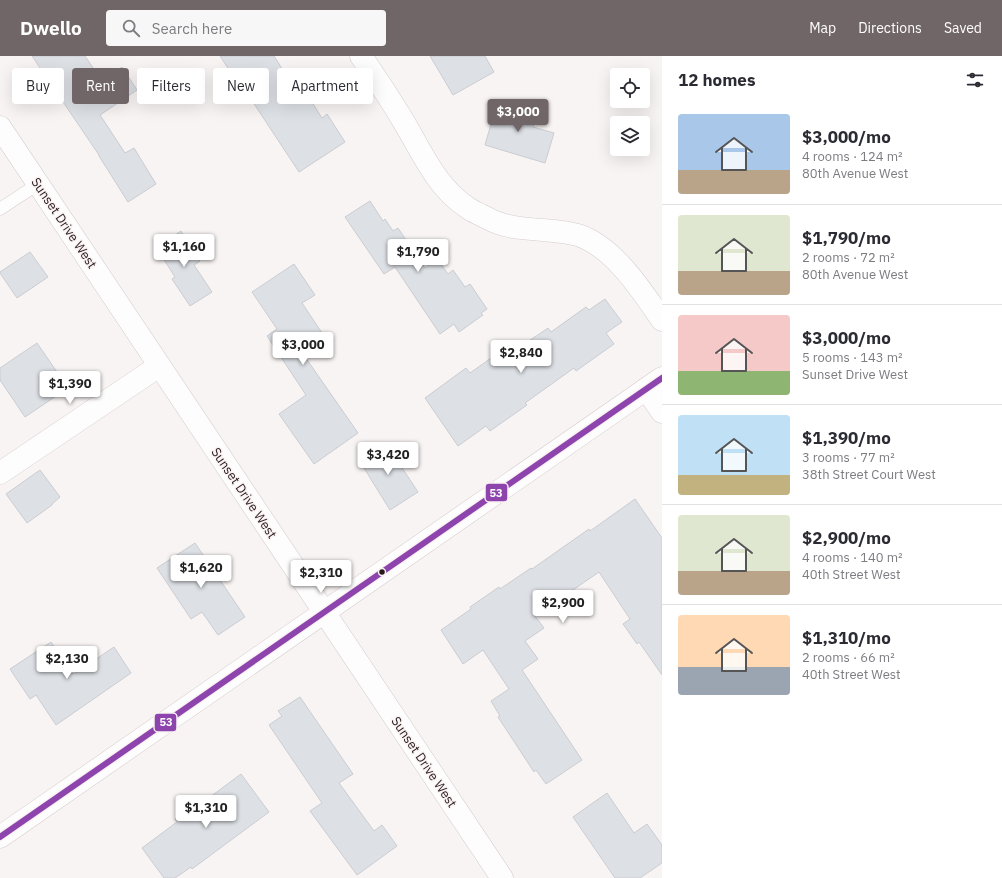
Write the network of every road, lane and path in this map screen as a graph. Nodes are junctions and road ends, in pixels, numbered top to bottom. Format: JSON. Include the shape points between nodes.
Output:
{"nodes":[{"id":1,"x":361,"y":56,"type":"edge"},
{"id":2,"x":0,"y":127,"type":"edge"},
{"id":3,"x":38,"y":184,"type":"junction"},
{"id":4,"x":0,"y":209,"type":"edge"},
{"id":5,"x":662,"y":320,"type":"edge"},
{"id":6,"x":159,"y":366,"type":"junction"},
{"id":7,"x":654,"y":383,"type":"edge"},
{"id":8,"x":662,"y":412,"type":"edge"},
{"id":9,"x":0,"y":473,"type":"edge"},
{"id":10,"x":324,"y":612,"type":"junction"},
{"id":11,"x":0,"y":837,"type":"edge"},
{"id":12,"x":502,"y":878,"type":"edge"}],
"edges":[{"from":1,"to":5,"type":"street","via":[[399,113],[426,162],[451,195],[469,209],[499,223],[579,235],[596,244],[624,268]]},
{"from":2,"to":3,"type":"street","name":"Sunset Drive West"},
{"from":3,"to":4,"type":"lane"},
{"from":3,"to":6,"type":"street","name":"Sunset Drive West"},
{"from":6,"to":9,"type":"street"},
{"from":6,"to":10,"type":"street","name":"Sunset Drive West"},
{"from":7,"to":8,"type":"street"},
{"from":7,"to":10,"type":"street"},
{"from":10,"to":11,"type":"street"},
{"from":10,"to":12,"type":"street","name":"Sunset Drive West"}]}
